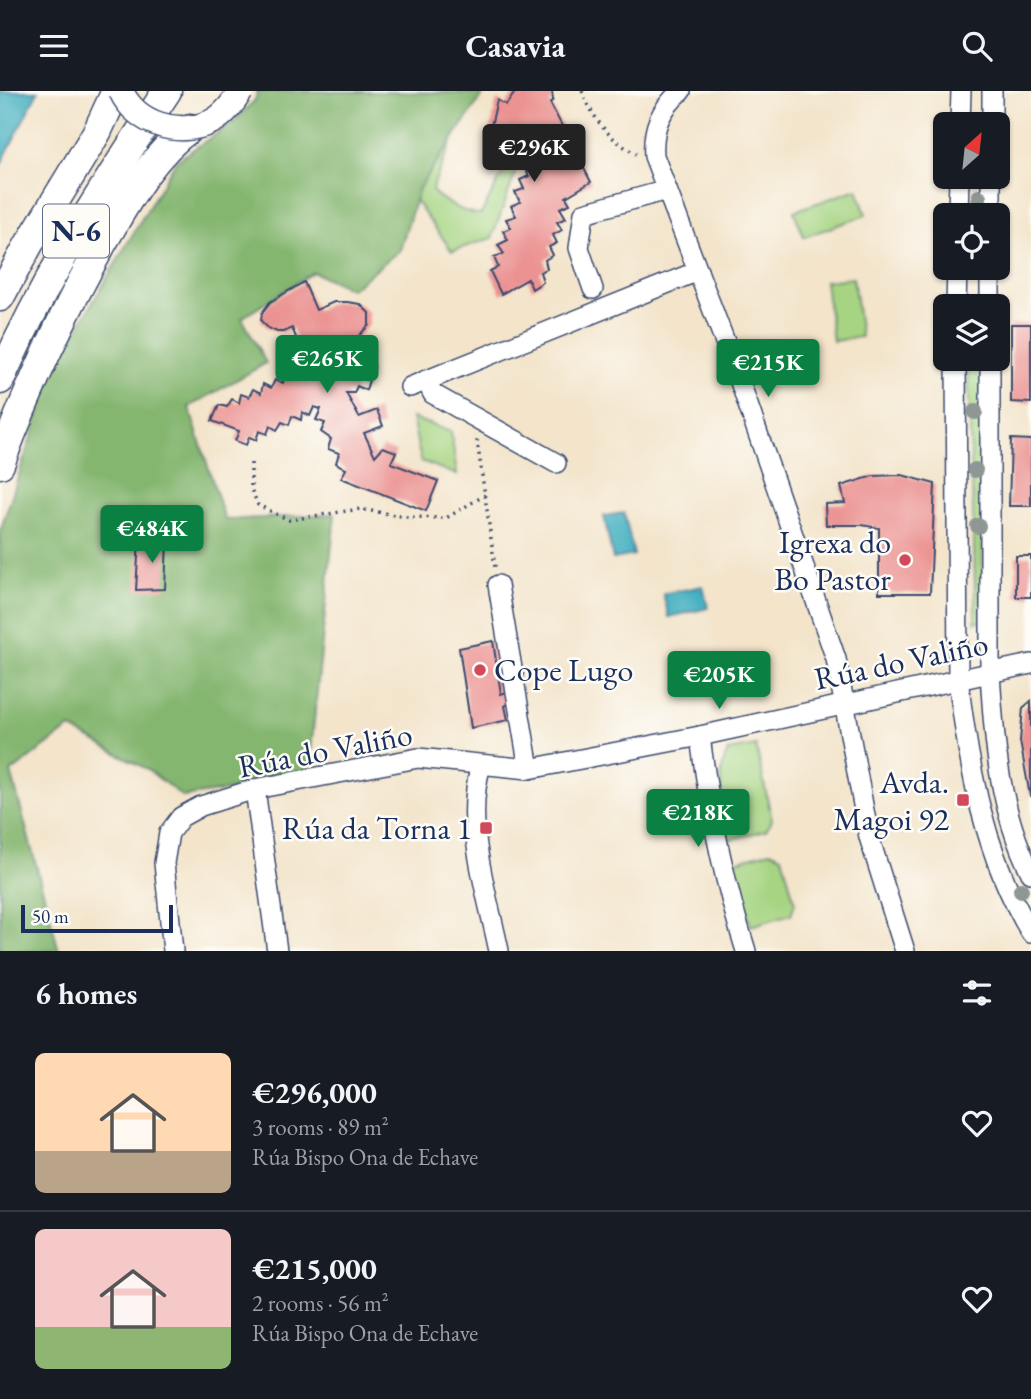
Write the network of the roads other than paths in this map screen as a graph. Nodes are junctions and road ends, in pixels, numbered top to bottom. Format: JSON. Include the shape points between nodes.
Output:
{"nodes":[{"id":1,"x":119,"y":91,"type":"edge"},
{"id":2,"x":167,"y":91,"type":"edge"},
{"id":3,"x":241,"y":91,"type":"edge"},
{"id":4,"x":681,"y":91,"type":"edge"},
{"id":5,"x":961,"y":91,"type":"edge"},
{"id":6,"x":992,"y":91,"type":"edge"},
{"id":7,"x":960,"y":112,"type":"edge"},
{"id":8,"x":992,"y":112,"type":"edge"},
{"id":9,"x":190,"y":128,"type":"junction"},
{"id":10,"x":667,"y":190,"type":"junction"},
{"id":11,"x":698,"y":271,"type":"junction"},
{"id":12,"x":593,"y":289,"type":"dead end"},
{"id":13,"x":0,"y":297,"type":"edge"},
{"id":14,"x":956,"y":371,"type":"edge"},
{"id":15,"x":990,"y":371,"type":"edge"},
{"id":16,"x":0,"y":380,"type":"edge"},
{"id":17,"x":556,"y":463,"type":"dead end"},
{"id":18,"x":0,"y":464,"type":"edge"},
{"id":19,"x":498,"y":585,"type":"road end"},
{"id":20,"x":1031,"y":664,"type":"edge"},
{"id":21,"x":990,"y":672,"type":"junction"},
{"id":22,"x":958,"y":679,"type":"junction"},
{"id":23,"x":844,"y":704,"type":"junction"},
{"id":24,"x":700,"y":736,"type":"junction"},
{"id":25,"x":481,"y":765,"type":"junction"},
{"id":26,"x":529,"y":769,"type":"junction"},
{"id":27,"x":255,"y":789,"type":"junction"},
{"id":28,"x":1031,"y":873,"type":"edge"},
{"id":29,"x":1031,"y":933,"type":"edge"},
{"id":30,"x":173,"y":951,"type":"edge"},
{"id":31,"x":277,"y":951,"type":"edge"},
{"id":32,"x":499,"y":951,"type":"edge"},
{"id":33,"x":746,"y":951,"type":"edge"},
{"id":34,"x":905,"y":951,"type":"edge"}],
"edges":[{"from":1,"to":9,"type":"main road","bridge":true,"via":[[155,124]]},
{"from":1,"to":13,"type":"highway"},
{"from":2,"to":16,"type":"highway","number":"N-6","via":[[88,210]]},
{"from":3,"to":9,"type":"main road","bridge":true,"via":[[229,109],[212,122]]},
{"from":4,"to":10,"type":"street","via":[[669,102],[655,129],[654,156]]},
{"from":5,"to":7,"type":"street"},
{"from":6,"to":8,"type":"street"},
{"from":9,"to":18,"type":"highway","via":[[160,155],[93,260],[44,355]]},
{"from":10,"to":11,"type":"street"},
{"from":10,"to":12,"type":"street","via":[[584,212],[579,248]]},
{"from":11,"to":17,"type":"street","via":[[418,384]]},
{"from":11,"to":23,"type":"street","via":[[836,659]]},
{"from":14,"to":22,"type":"street"},
{"from":15,"to":21,"type":"street"},
{"from":19,"to":26,"type":"street"},
{"from":20,"to":21,"type":"street","name":"Rúa do Valiño"},
{"from":21,"to":22,"type":"street","name":"Rúa do Valiño"},
{"from":21,"to":28,"type":"street","via":[[997,766],[1007,811]]},
{"from":22,"to":23,"type":"street","name":"Rúa do Valiño"},
{"from":22,"to":29,"type":"street","via":[[974,785],[987,835]]},
{"from":23,"to":24,"type":"street","name":"Rúa do Valiño"},
{"from":23,"to":34,"type":"street","via":[[869,837]]},
{"from":24,"to":26,"type":"street","name":"Rúa do Valiño"},
{"from":24,"to":33,"type":"street","via":[[710,812]]},
{"from":25,"to":26,"type":"street","name":"Rúa do Valiño"},
{"from":25,"to":27,"type":"street","name":"Rúa do Valiño","via":[[418,758]]},
{"from":25,"to":32,"type":"street","via":[[474,785],[475,833]]},
{"from":27,"to":30,"type":"street","name":"Rúa do Valiño","via":[[195,809],[181,817],[169,833],[164,863]]},
{"from":27,"to":31,"type":"street"}]}
